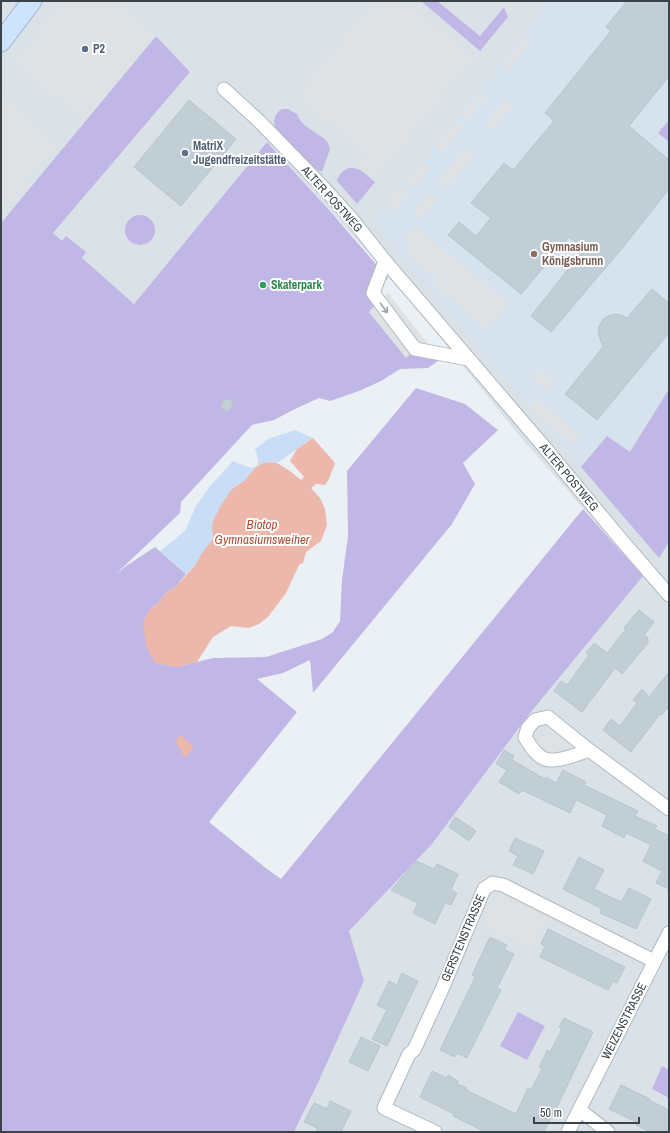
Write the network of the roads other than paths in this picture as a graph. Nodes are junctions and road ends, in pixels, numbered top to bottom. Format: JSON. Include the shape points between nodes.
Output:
{"nodes":[{"id":1,"x":32,"y":1,"type":"edge"},
{"id":2,"x":1,"y":42,"type":"edge"},
{"id":3,"x":224,"y":89,"type":"dead end"},
{"id":4,"x":385,"y":261,"type":"junction"},
{"id":5,"x":468,"y":359,"type":"junction"},
{"id":6,"x":669,"y":595,"type":"edge"},
{"id":7,"x":589,"y":750,"type":"dead end"},
{"id":8,"x":669,"y":809,"type":"edge"},
{"id":9,"x":669,"y":933,"type":"edge"},
{"id":10,"x":654,"y":961,"type":"junction"},
{"id":11,"x":580,"y":1110,"type":"junction"},
{"id":12,"x":435,"y":1132,"type":"edge"},
{"id":13,"x":568,"y":1132,"type":"edge"},
{"id":14,"x":608,"y":1132,"type":"edge"}],
"edges":[{"from":1,"to":2,"type":"street"},
{"from":3,"to":4,"type":"street","name":"ALTER POSTWEG","via":[[322,186]]},
{"from":4,"to":5,"type":"street","name":"ALTER POSTWEG"},
{"from":4,"to":5,"type":"street","one_way":true,"via":[[373,294],[415,349]]},
{"from":5,"to":6,"type":"street","name":"ALTER POSTWEG"},
{"from":7,"to":8,"type":"street"},
{"from":9,"to":10,"type":"street","name":"WEIZENSTRASSE"},
{"from":10,"to":11,"type":"street","name":"WEIZENSTRASSE"},
{"from":10,"to":12,"type":"street","name":"GERSTENSTRASSE","via":[[503,885],[493,883],[484,889],[443,987],[384,1108]]},
{"from":11,"to":13,"type":"street","name":"WEIZENSTRASSE"},
{"from":11,"to":14,"type":"street"}]}
